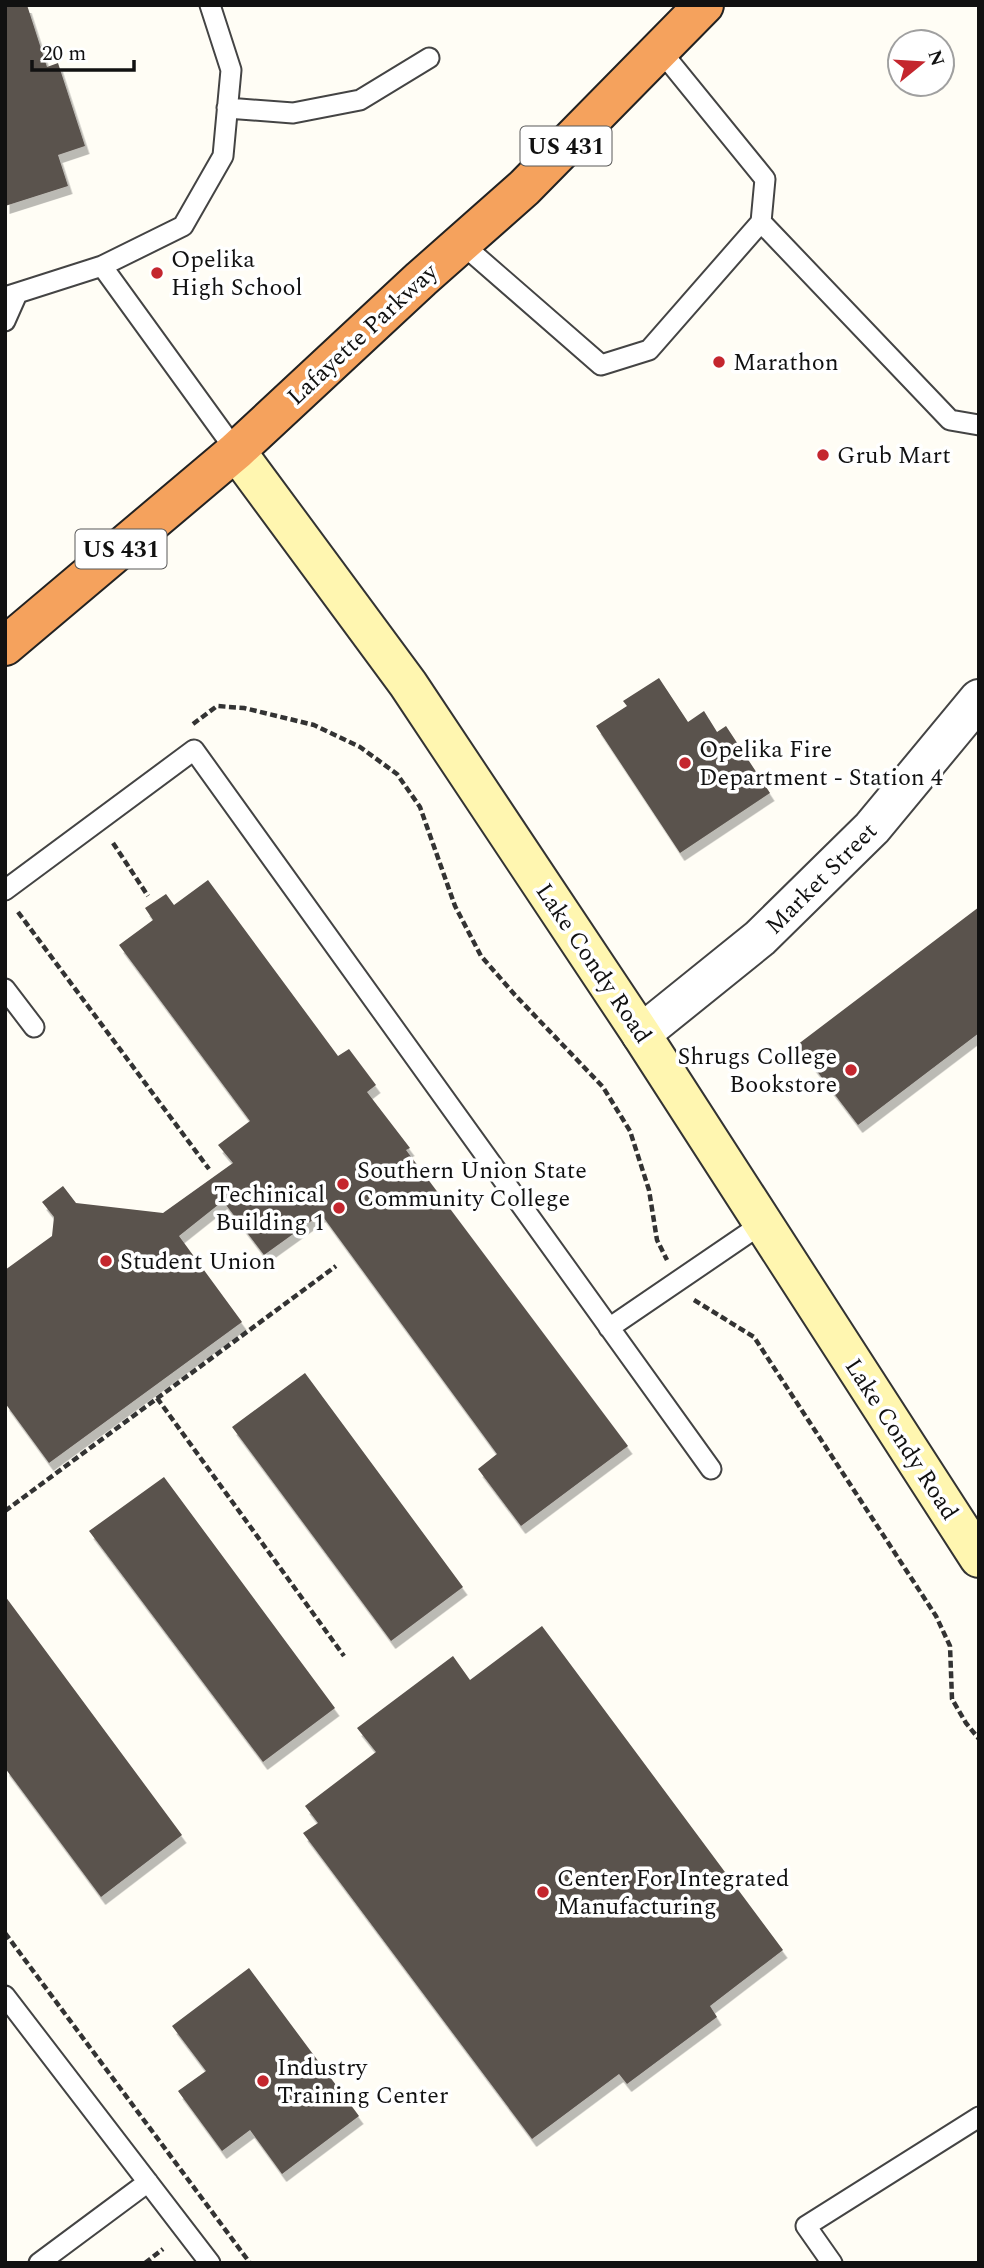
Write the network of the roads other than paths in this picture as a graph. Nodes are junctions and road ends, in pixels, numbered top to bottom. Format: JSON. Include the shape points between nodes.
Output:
{"nodes":[{"id":1,"x":210,"y":5,"type":"edge"},
{"id":2,"x":704,"y":5,"type":"edge"},
{"id":3,"x":660,"y":50,"type":"junction"},
{"id":4,"x":429,"y":58,"type":"dead end"},
{"id":5,"x":227,"y":108,"type":"junction"},
{"id":6,"x":761,"y":222,"type":"junction"},
{"id":7,"x":461,"y":243,"type":"junction"},
{"id":8,"x":102,"y":266,"type":"junction"},
{"id":9,"x":11,"y":296,"type":"edge"},
{"id":10,"x":5,"y":321,"type":"edge"},
{"id":11,"x":979,"y":425,"type":"edge"},
{"id":12,"x":236,"y":451,"type":"junction"},
{"id":13,"x":5,"y":646,"type":"edge"},
{"id":14,"x":979,"y":699,"type":"edge"},
{"id":15,"x":9,"y":898,"type":"edge"},
{"id":16,"x":5,"y":989,"type":"edge"},
{"id":17,"x":34,"y":1027,"type":"dead end"},
{"id":18,"x":641,"y":1034,"type":"junction"},
{"id":19,"x":763,"y":1223,"type":"junction"},
{"id":20,"x":610,"y":1328,"type":"junction"},
{"id":21,"x":710,"y":1469,"type":"dead end"},
{"id":22,"x":979,"y":1558,"type":"edge"},
{"id":23,"x":5,"y":1996,"type":"edge"},
{"id":24,"x":979,"y":2117,"type":"edge"},
{"id":25,"x":148,"y":2182,"type":"junction"},
{"id":26,"x":39,"y":2263,"type":"edge"},
{"id":27,"x":210,"y":2263,"type":"edge"},
{"id":28,"x":832,"y":2263,"type":"edge"}],
"edges":[{"from":1,"to":5,"type":"lane","via":[[231,70]]},
{"from":2,"to":3,"type":"highway","name":"Lafayette Parkway","number":"US 431"},
{"from":3,"to":6,"type":"lane","via":[[765,179]]},
{"from":3,"to":7,"type":"highway","name":"Lafayette Parkway","number":"US 431","via":[[524,188]]},
{"from":4,"to":5,"type":"lane","via":[[360,100],[293,113]]},
{"from":5,"to":8,"type":"lane","via":[[223,156],[183,226]]},
{"from":6,"to":7,"type":"lane","via":[[649,350],[601,365]]},
{"from":6,"to":11,"type":"lane","via":[[950,421]]},
{"from":7,"to":12,"type":"highway","name":"Lafayette Parkway","number":"US 431"},
{"from":8,"to":9,"type":"lane"},
{"from":8,"to":12,"type":"lane"},
{"from":9,"to":10,"type":"lane"},
{"from":12,"to":13,"type":"highway","name":"Lafayette Parkway","number":"US 431"},
{"from":12,"to":18,"type":"street","name":"Lake Condy Road","via":[[408,684]]},
{"from":14,"to":18,"type":"street","name":"Market Street","via":[[872,828],[760,938]]},
{"from":15,"to":20,"type":"lane","via":[[98,821],[194,750]]},
{"from":16,"to":17,"type":"lane"},
{"from":18,"to":19,"type":"street","name":"Lake Condy Road"},
{"from":19,"to":20,"type":"lane"},
{"from":19,"to":22,"type":"street","name":"Lake Condy Road"},
{"from":20,"to":21,"type":"lane"},
{"from":23,"to":25,"type":"lane"},
{"from":24,"to":28,"type":"lane","via":[[806,2226]]},
{"from":25,"to":26,"type":"lane"},
{"from":25,"to":27,"type":"lane"}]}
